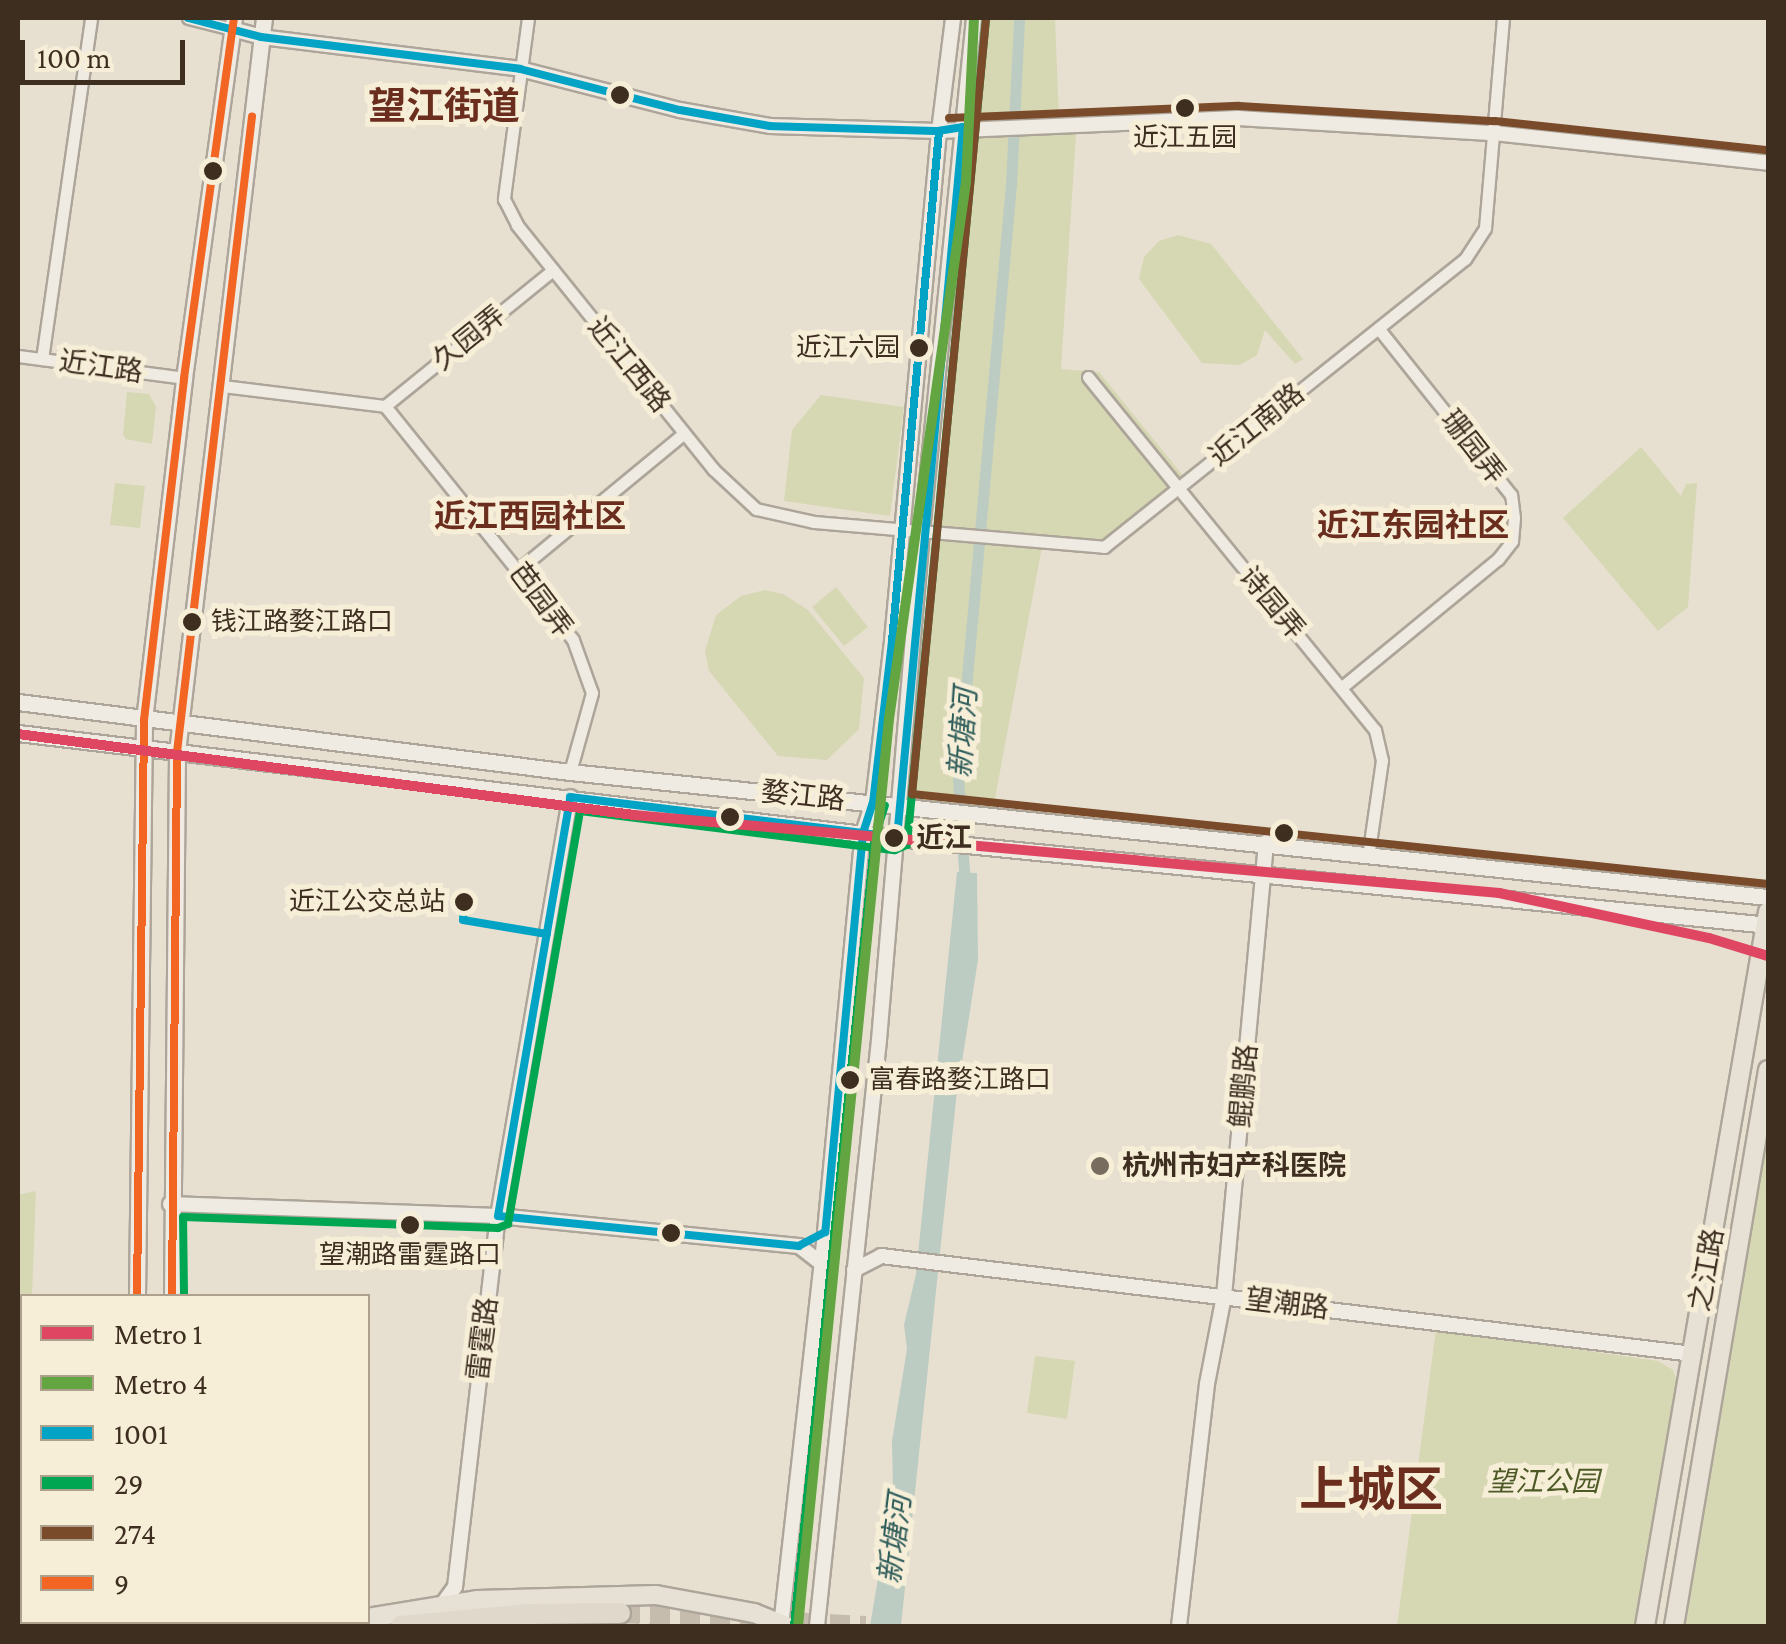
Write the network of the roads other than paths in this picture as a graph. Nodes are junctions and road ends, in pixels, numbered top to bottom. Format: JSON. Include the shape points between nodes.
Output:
{"nodes":[{"id":1,"x":91,"y":18,"type":"edge"},
{"id":2,"x":188,"y":18,"type":"edge"},
{"id":3,"x":264,"y":18,"type":"edge"},
{"id":4,"x":528,"y":18,"type":"edge"},
{"id":5,"x":953,"y":18,"type":"edge"},
{"id":6,"x":974,"y":18,"type":"edge"},
{"id":7,"x":1503,"y":18,"type":"edge"},
{"id":8,"x":233,"y":23,"type":"edge"},
{"id":9,"x":261,"y":37,"type":"junction"},
{"id":10,"x":520,"y":69,"type":"junction"},
{"id":11,"x":963,"y":127,"type":"junction"},
{"id":12,"x":938,"y":131,"type":"junction"},
{"id":13,"x":1494,"y":132,"type":"junction"},
{"id":14,"x":1768,"y":163,"type":"edge"},
{"id":15,"x":553,"y":270,"type":"junction"},
{"id":16,"x":1378,"y":328,"type":"junction"},
{"id":17,"x":18,"y":356,"type":"edge"},
{"id":18,"x":42,"y":359,"type":"junction"},
{"id":19,"x":184,"y":378,"type":"junction"},
{"id":20,"x":1088,"y":378,"type":"dead end"},
{"id":21,"x":222,"y":386,"type":"junction"},
{"id":22,"x":386,"y":406,"type":"junction"},
{"id":23,"x":684,"y":433,"type":"junction"},
{"id":24,"x":1177,"y":489,"type":"junction"},
{"id":25,"x":902,"y":529,"type":"junction"},
{"id":26,"x":922,"y":531,"type":"junction"},
{"id":27,"x":518,"y":570,"type":"junction"},
{"id":28,"x":1342,"y":687,"type":"junction"},
{"id":29,"x":18,"y":702,"type":"edge"},
{"id":30,"x":144,"y":720,"type":"junction"},
{"id":31,"x":179,"y":723,"type":"junction"},
{"id":32,"x":18,"y":733,"type":"edge"},
{"id":33,"x":142,"y":749,"type":"junction"},
{"id":34,"x":177,"y":752,"type":"junction"},
{"id":35,"x":570,"y":772,"type":"junction"},
{"id":36,"x":570,"y":798,"type":"junction"},
{"id":37,"x":873,"y":803,"type":"junction"},
{"id":38,"x":898,"y":805,"type":"junction"},
{"id":39,"x":862,"y":833,"type":"junction"},
{"id":40,"x":897,"y":838,"type":"junction"},
{"id":41,"x":1266,"y":842,"type":"junction"},
{"id":42,"x":1368,"y":857,"type":"junction"},
{"id":43,"x":1263,"y":877,"type":"junction"},
{"id":44,"x":1768,"y":897,"type":"edge"},
{"id":45,"x":1768,"y":921,"type":"edge"},
{"id":46,"x":1768,"y":1070,"type":"edge"},
{"id":47,"x":170,"y":1204,"type":"junction"},
{"id":48,"x":498,"y":1216,"type":"junction"},
{"id":49,"x":826,"y":1232,"type":"junction"},
{"id":50,"x":858,"y":1236,"type":"junction"},
{"id":51,"x":799,"y":1246,"type":"junction"},
{"id":52,"x":887,"y":1257,"type":"junction"},
{"id":53,"x":822,"y":1264,"type":"junction"},
{"id":54,"x":854,"y":1270,"type":"junction"},
{"id":55,"x":137,"y":1294,"type":"edge"},
{"id":56,"x":172,"y":1294,"type":"edge"},
{"id":57,"x":1224,"y":1296,"type":"junction"},
{"id":58,"x":1693,"y":1354,"type":"junction"},
{"id":59,"x":455,"y":1587,"type":"junction"},
{"id":60,"x":477,"y":1600,"type":"junction"},
{"id":61,"x":441,"y":1606,"type":"junction"},
{"id":62,"x":620,"y":1613,"type":"tunnel mouth"},
{"id":63,"x":370,"y":1618,"type":"edge"},
{"id":64,"x":401,"y":1626,"type":"edge"},
{"id":65,"x":781,"y":1626,"type":"edge"},
{"id":66,"x":817,"y":1626,"type":"edge"},
{"id":67,"x":1179,"y":1626,"type":"edge"},
{"id":68,"x":1645,"y":1626,"type":"edge"},
{"id":69,"x":1674,"y":1626,"type":"edge"}],
"edges":[{"from":1,"to":18,"type":"street"},
{"from":2,"to":8,"type":"street"},
{"from":3,"to":9,"type":"main road"},
{"from":4,"to":10,"type":"street","name":"近江西路"},
{"from":5,"to":12,"type":"street"},
{"from":6,"to":11,"type":"street"},
{"from":7,"to":13,"type":"street","name":"近江南路"},
{"from":8,"to":9,"type":"street"},
{"from":8,"to":19,"type":"main road"},
{"from":9,"to":10,"type":"street"},
{"from":9,"to":21,"type":"main road"},
{"from":10,"to":12,"type":"street","via":[[770,126]]},
{"from":10,"to":15,"type":"street","name":"近江西路","via":[[504,199]]},
{"from":11,"to":12,"type":"street"},
{"from":11,"to":13,"type":"street","via":[[1238,118]]},
{"from":11,"to":26,"type":"street"},
{"from":12,"to":25,"type":"street"},
{"from":13,"to":14,"type":"street"},
{"from":13,"to":16,"type":"street","name":"近江南路","via":[[1485,228],[1465,258]]},
{"from":15,"to":22,"type":"street","name":"久园弄"},
{"from":15,"to":23,"type":"street","name":"近江西路"},
{"from":16,"to":24,"type":"street","name":"近江南路"},
{"from":16,"to":28,"type":"street","name":"珊园弄","via":[[1511,495],[1512,541]]},
{"from":17,"to":18,"type":"street","name":"近江路"},
{"from":18,"to":19,"type":"street","name":"近江路"},
{"from":19,"to":30,"type":"main road"},
{"from":20,"to":24,"type":"street","name":"诗园弄"},
{"from":21,"to":22,"type":"street"},
{"from":21,"to":31,"type":"main road"},
{"from":22,"to":27,"type":"street","name":"芭园弄"},
{"from":23,"to":25,"type":"street","name":"近江西路","via":[[756,508],[814,522]]},
{"from":23,"to":27,"type":"street"},
{"from":24,"to":26,"type":"street","name":"近江南路","via":[[1104,547]]},
{"from":24,"to":28,"type":"street","name":"诗园弄"},
{"from":25,"to":26,"type":"street","name":"近江南路"},
{"from":25,"to":37,"type":"street"},
{"from":26,"to":38,"type":"street"},
{"from":27,"to":35,"type":"street","name":"芭园弄","via":[[573,640],[592,693]]},
{"from":28,"to":42,"type":"street","name":"诗园弄","via":[[1375,730],[1382,760]]},
{"from":29,"to":30,"type":"main road","name":"婺江路"},
{"from":30,"to":31,"type":"main road","name":"婺江路"},
{"from":30,"to":33,"type":"main road"},
{"from":31,"to":34,"type":"main road"},
{"from":31,"to":35,"type":"main road","name":"婺江路"},
{"from":32,"to":33,"type":"main road","name":"婺江路"},
{"from":33,"to":34,"type":"main road","name":"婺江路"},
{"from":33,"to":55,"type":"main road"},
{"from":34,"to":36,"type":"main road","name":"婺江路"},
{"from":34,"to":47,"type":"main road"},
{"from":35,"to":37,"type":"main road","name":"婺江路"},
{"from":36,"to":39,"type":"main road","name":"婺江路"},
{"from":36,"to":48,"type":"street","name":"雷霆路"},
{"from":37,"to":38,"type":"main road","name":"婺江路"},
{"from":37,"to":39,"type":"street"},
{"from":38,"to":40,"type":"street"},
{"from":38,"to":41,"type":"main road","name":"婺江路"},
{"from":39,"to":40,"type":"main road","name":"婺江路"},
{"from":39,"to":49,"type":"street"},
{"from":40,"to":43,"type":"main road","name":"婺江路"},
{"from":40,"to":50,"type":"street"},
{"from":41,"to":42,"type":"main road","name":"婺江路"},
{"from":41,"to":43,"type":"street","name":"鲲鹏路"},
{"from":42,"to":44,"type":"main road","name":"婺江路"},
{"from":43,"to":45,"type":"main road","name":"婺江路"},
{"from":43,"to":57,"type":"street","name":"鲲鹏路"},
{"from":45,"to":58,"type":"main road","name":"之江路"},
{"from":46,"to":69,"type":"main road","name":"之江路"},
{"from":47,"to":48,"type":"street"},
{"from":47,"to":56,"type":"main road"},
{"from":48,"to":51,"type":"street"},
{"from":48,"to":59,"type":"street","name":"雷霆路"},
{"from":49,"to":51,"type":"street"},
{"from":49,"to":53,"type":"street"},
{"from":50,"to":52,"type":"street"},
{"from":50,"to":54,"type":"street"},
{"from":51,"to":53,"type":"street"},
{"from":52,"to":54,"type":"street"},
{"from":52,"to":57,"type":"street","name":"望潮路"},
{"from":53,"to":65,"type":"street"},
{"from":54,"to":66,"type":"street"},
{"from":57,"to":58,"type":"street","name":"望潮路"},
{"from":57,"to":67,"type":"street","name":"鲲鹏路","via":[[1204,1403]]},
{"from":58,"to":68,"type":"main road","name":"之江路"},
{"from":59,"to":60,"type":"street"},
{"from":59,"to":61,"type":"street","name":"雷霆路"},
{"from":60,"to":61,"type":"main road"},
{"from":60,"to":65,"type":"main road","via":[[656,1595],[754,1613]]},
{"from":61,"to":63,"type":"main road"},
{"from":62,"to":64,"type":"highway"}]}
